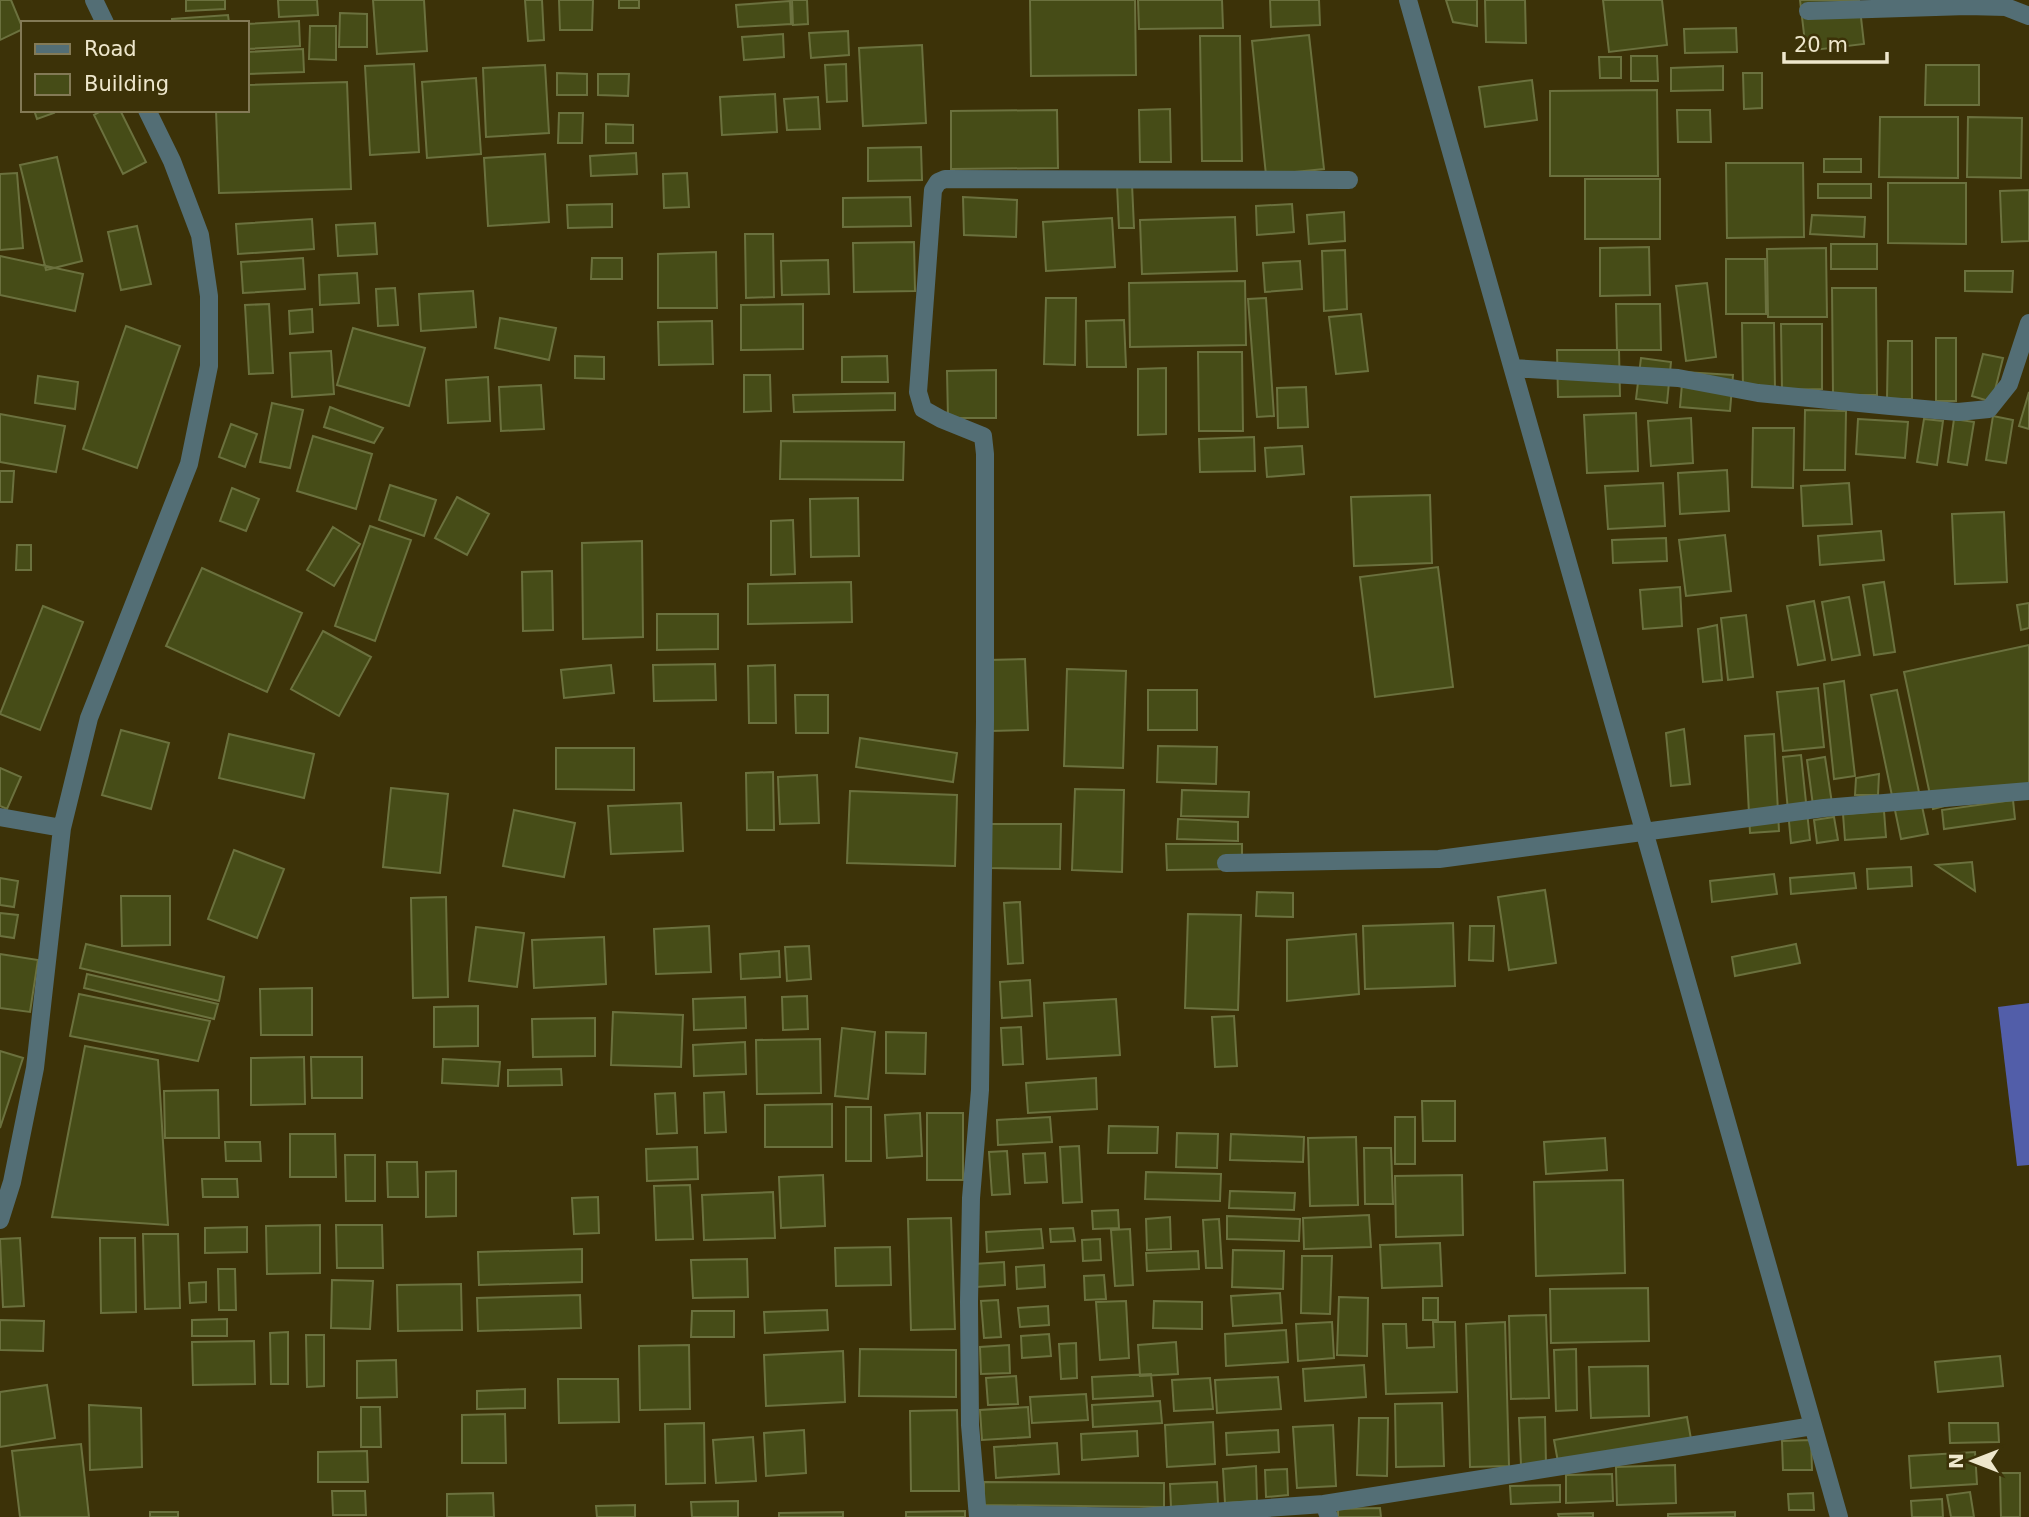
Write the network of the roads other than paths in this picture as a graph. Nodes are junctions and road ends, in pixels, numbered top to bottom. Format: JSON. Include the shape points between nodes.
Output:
{"nodes":[{"id":1,"x":94,"y":0,"type":"edge"},
{"id":2,"x":1408,"y":0,"type":"edge"},
{"id":3,"x":2026,"y":0,"type":"edge"},
{"id":4,"x":1808,"y":12,"type":"dead end"},
{"id":5,"x":2029,"y":15,"type":"edge"},
{"id":6,"x":104,"y":21,"type":"edge"},
{"id":7,"x":148,"y":112,"type":"edge"},
{"id":8,"x":1349,"y":180,"type":"dead end"},
{"id":9,"x":2029,"y":323,"type":"edge"},
{"id":10,"x":1513,"y":368,"type":"junction"},
{"id":11,"x":2022,"y":369,"type":"edge"},
{"id":12,"x":2029,"y":791,"type":"edge"},
{"id":13,"x":0,"y":817,"type":"edge"},
{"id":14,"x":62,"y":828,"type":"junction"},
{"id":15,"x":1644,"y":832,"type":"junction"},
{"id":16,"x":1226,"y":863,"type":"dead end"},
{"id":17,"x":0,"y":1220,"type":"edge"},
{"id":18,"x":1813,"y":1426,"type":"junction"},
{"id":19,"x":1327,"y":1511,"type":"edge"},
{"id":20,"x":978,"y":1516,"type":"edge"},
{"id":21,"x":1839,"y":1517,"type":"edge"}],
"edges":[{"from":1,"to":6,"type":"street"},
{"from":2,"to":10,"type":"street"},
{"from":3,"to":5,"type":"street"},
{"from":4,"to":5,"type":"street","via":[[1967,6],[2006,7]]},
{"from":7,"to":14,"type":"street","via":[[200,235],[209,296],[209,366],[189,464],[89,718]]},
{"from":8,"to":20,"type":"street","via":[[945,179],[933,190],[918,392],[923,409],[983,436],[985,454],[980,1090],[969,1303],[970,1425]]},
{"from":9,"to":11,"type":"street"},
{"from":10,"to":11,"type":"street","via":[[1678,378],[1758,393],[1958,412],[1989,409]]},
{"from":10,"to":15,"type":"street"},
{"from":12,"to":15,"type":"street","via":[[1824,808]]},
{"from":13,"to":14,"type":"street"},
{"from":14,"to":17,"type":"street","via":[[35,1068]]},
{"from":15,"to":16,"type":"street","via":[[1439,859]]},
{"from":15,"to":18,"type":"street"},
{"from":18,"to":19,"type":"street"},
{"from":18,"to":21,"type":"street"},
{"from":19,"to":20,"type":"street"}]}
